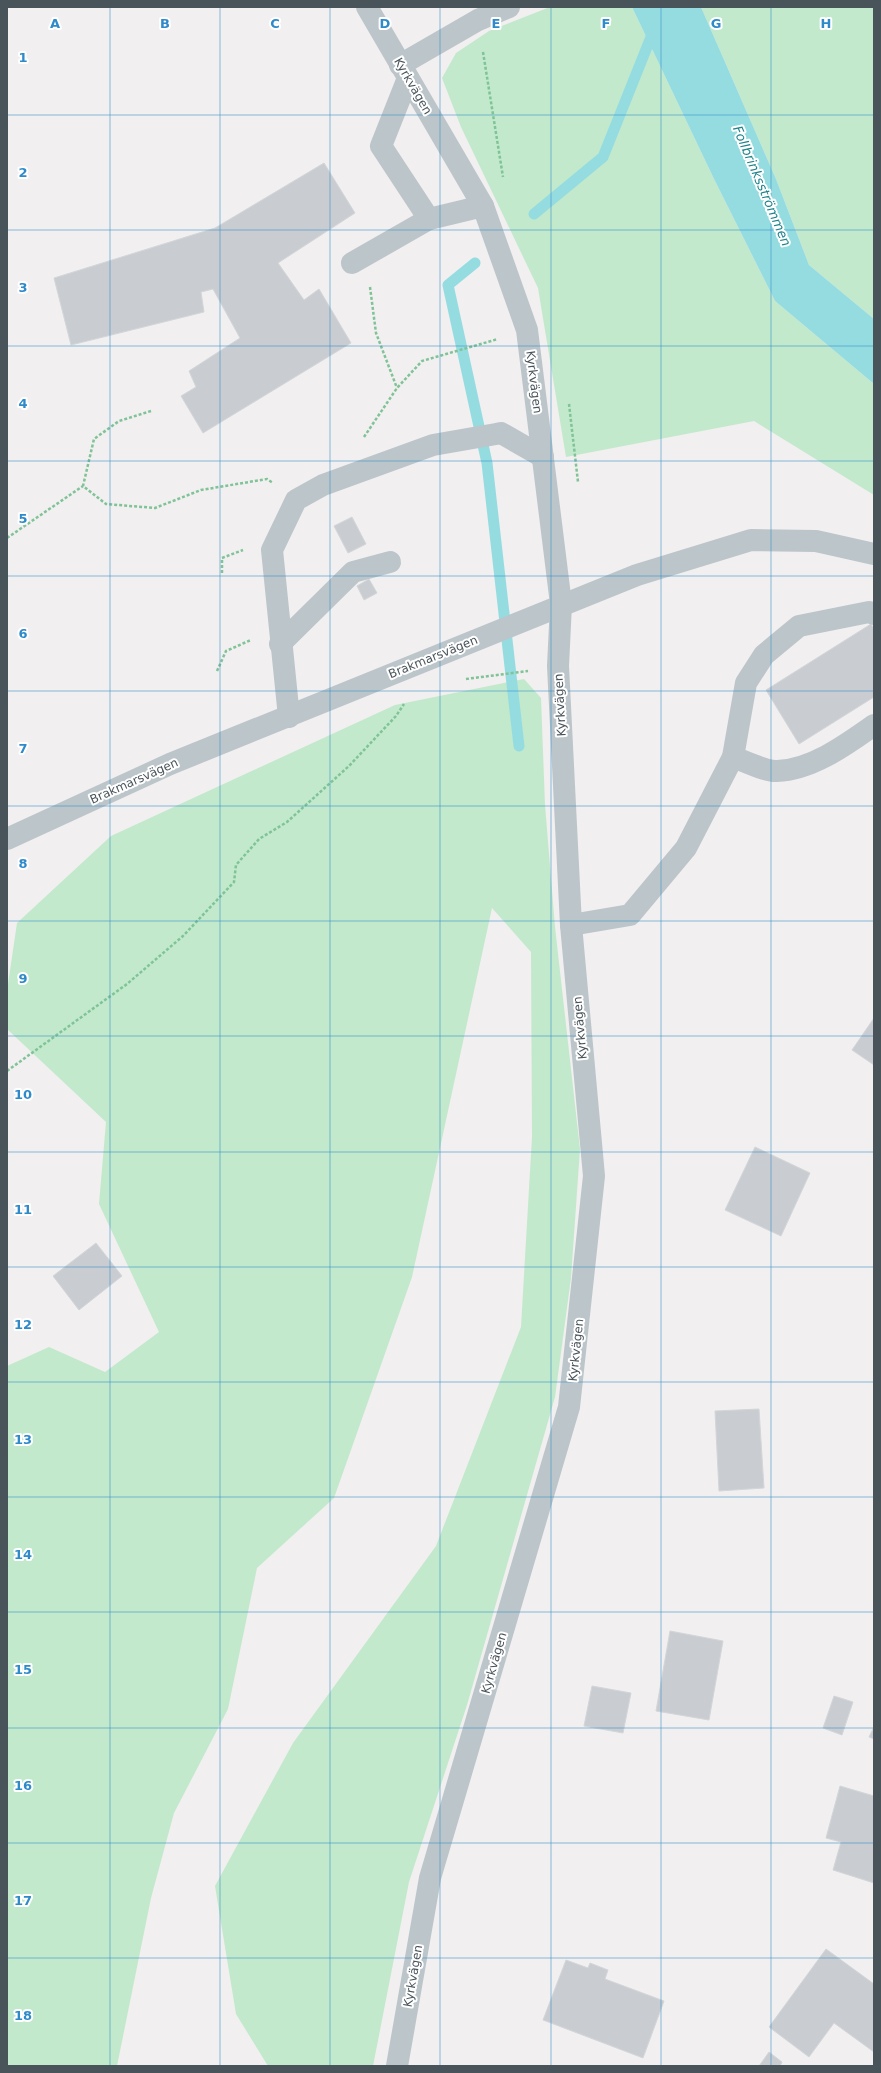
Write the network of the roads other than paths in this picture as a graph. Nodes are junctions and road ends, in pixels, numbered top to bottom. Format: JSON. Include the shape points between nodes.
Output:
{"nodes":[{"id":1,"x":367,"y":7,"type":"edge"},
{"id":2,"x":509,"y":7,"type":"edge"},
{"id":3,"x":404,"y":71,"type":"junction"},
{"id":4,"x":483,"y":206,"type":"junction"},
{"id":5,"x":429,"y":219,"type":"junction"},
{"id":6,"x":352,"y":263,"type":"dead end"},
{"id":7,"x":543,"y":456,"type":"junction"},
{"id":8,"x":874,"y":554,"type":"edge"},
{"id":9,"x":390,"y":562,"type":"dead end"},
{"id":10,"x":561,"y":604,"type":"junction"},
{"id":11,"x":874,"y":614,"type":"edge"},
{"id":12,"x":280,"y":644,"type":"junction"},
{"id":13,"x":289,"y":717,"type":"junction"},
{"id":14,"x":874,"y":725,"type":"edge"},
{"id":15,"x":733,"y":757,"type":"junction"},
{"id":16,"x":7,"y":839,"type":"edge"},
{"id":17,"x":571,"y":925,"type":"junction"},
{"id":18,"x":397,"y":2066,"type":"edge"}],
"edges":[{"from":1,"to":3,"type":"street","name":"Kyrkvägen"},
{"from":2,"to":3,"type":"street","via":[[478,20]]},
{"from":3,"to":4,"type":"street","name":"Kyrkvägen"},
{"from":3,"to":5,"type":"street","via":[[381,146]]},
{"from":4,"to":5,"type":"street"},
{"from":4,"to":7,"type":"street","name":"Kyrkvägen","via":[[527,330]]},
{"from":5,"to":6,"type":"street"},
{"from":7,"to":10,"type":"street","name":"Kyrkvägen"},
{"from":7,"to":12,"type":"street","via":[[501,433],[433,445],[323,485],[296,500],[272,550]]},
{"from":8,"to":10,"type":"street","name":"Brakmarsvägen","via":[[816,541],[751,540],[637,575]]},
{"from":9,"to":12,"type":"street","via":[[353,572]]},
{"from":10,"to":13,"type":"street","name":"Brakmarsvägen"},
{"from":10,"to":17,"type":"street","name":"Kyrkvägen","via":[[558,666]]},
{"from":11,"to":15,"type":"street","via":[[868,612],[799,626],[764,655],[746,683]]},
{"from":12,"to":13,"type":"street"},
{"from":13,"to":16,"type":"street","name":"Brakmarsvägen","via":[[170,764]]},
{"from":14,"to":15,"type":"street","via":[[846,745],[812,764],[776,772]]},
{"from":15,"to":17,"type":"street","via":[[686,848],[630,915]]},
{"from":17,"to":18,"type":"street","name":"Kyrkvägen","via":[[594,1176],[569,1407],[430,1878]]}]}
